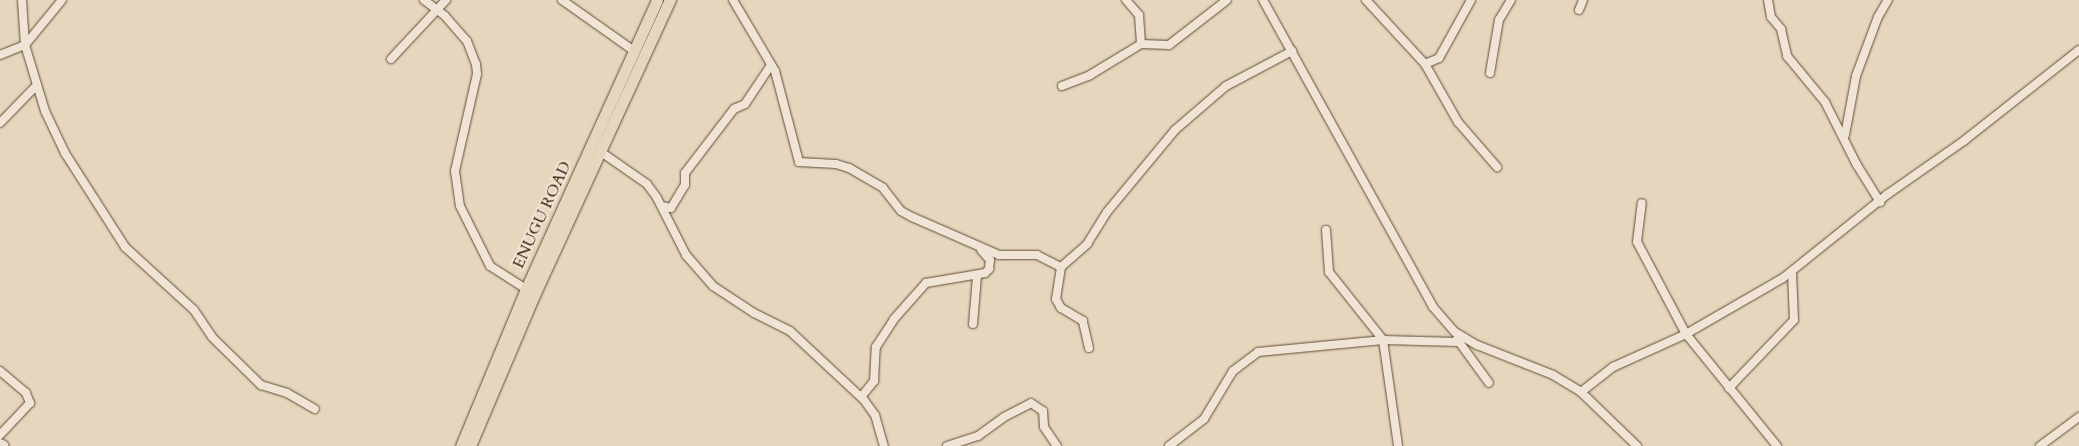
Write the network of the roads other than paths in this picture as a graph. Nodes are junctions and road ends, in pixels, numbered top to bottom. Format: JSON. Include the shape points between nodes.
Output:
{"nodes":[{"id":1,"x":22,"y":0,"type":"edge"},
{"id":2,"x":62,"y":0,"type":"edge"},
{"id":3,"x":424,"y":0,"type":"edge"},
{"id":4,"x":446,"y":0,"type":"edge"},
{"id":5,"x":562,"y":0,"type":"edge"},
{"id":6,"x":657,"y":0,"type":"edge"},
{"id":7,"x":670,"y":0,"type":"edge"},
{"id":8,"x":733,"y":0,"type":"edge"},
{"id":9,"x":1126,"y":0,"type":"edge"},
{"id":10,"x":1227,"y":0,"type":"edge"},
{"id":11,"x":1263,"y":0,"type":"edge"},
{"id":12,"x":1366,"y":0,"type":"edge"},
{"id":13,"x":1471,"y":0,"type":"edge"},
{"id":14,"x":1511,"y":0,"type":"edge"},
{"id":15,"x":1584,"y":0,"type":"edge"},
{"id":16,"x":1768,"y":0,"type":"edge"},
{"id":17,"x":1888,"y":0,"type":"edge"},
{"id":18,"x":434,"y":10,"type":"junction"},
{"id":19,"x":1579,"y":10,"type":"dead end"},
{"id":20,"x":1142,"y":44,"type":"junction"},
{"id":21,"x":25,"y":45,"type":"junction"},
{"id":22,"x":2079,"y":50,"type":"edge"},
{"id":23,"x":634,"y":51,"type":"junction"},
{"id":24,"x":1292,"y":51,"type":"junction"},
{"id":25,"x":0,"y":55,"type":"edge"},
{"id":26,"x":391,"y":59,"type":"dead end"},
{"id":27,"x":1425,"y":64,"type":"junction"},
{"id":28,"x":771,"y":65,"type":"junction"},
{"id":29,"x":1490,"y":73,"type":"dead end"},
{"id":30,"x":37,"y":85,"type":"junction"},
{"id":31,"x":1062,"y":86,"type":"dead end"},
{"id":32,"x":0,"y":123,"type":"edge"},
{"id":33,"x":1845,"y":136,"type":"junction"},
{"id":34,"x":601,"y":152,"type":"junction"},
{"id":35,"x":1497,"y":167,"type":"dead end"},
{"id":36,"x":1880,"y":202,"type":"junction"},
{"id":37,"x":1642,"y":203,"type":"dead end"},
{"id":38,"x":662,"y":206,"type":"junction"},
{"id":39,"x":1326,"y":230,"type":"dead end"},
{"id":40,"x":978,"y":246,"type":"junction"},
{"id":41,"x":1061,"y":267,"type":"junction"},
{"id":42,"x":1792,"y":272,"type":"junction"},
{"id":43,"x":977,"y":276,"type":"junction"},
{"id":44,"x":526,"y":289,"type":"junction"},
{"id":45,"x":973,"y":324,"type":"dead end"},
{"id":46,"x":1455,"y":332,"type":"junction"},
{"id":47,"x":1686,"y":334,"type":"junction"},
{"id":48,"x":1383,"y":340,"type":"junction"},
{"id":49,"x":1458,"y":342,"type":"junction"},
{"id":50,"x":1090,"y":348,"type":"dead end"},
{"id":51,"x":0,"y":371,"type":"edge"},
{"id":52,"x":1489,"y":383,"type":"dead end"},
{"id":53,"x":1729,"y":388,"type":"junction"},
{"id":54,"x":1581,"y":392,"type":"junction"},
{"id":55,"x":861,"y":397,"type":"junction"},
{"id":56,"x":316,"y":409,"type":"dead end"},
{"id":57,"x":2079,"y":417,"type":"edge"},
{"id":58,"x":0,"y":435,"type":"edge"},
{"id":59,"x":0,"y":444,"type":"edge"},
{"id":60,"x":4,"y":446,"type":"edge"},
{"id":61,"x":461,"y":446,"type":"edge"},
{"id":62,"x":470,"y":446,"type":"edge"},
{"id":63,"x":884,"y":446,"type":"edge"},
{"id":64,"x":947,"y":446,"type":"edge"},
{"id":65,"x":1057,"y":446,"type":"edge"},
{"id":66,"x":1169,"y":446,"type":"edge"},
{"id":67,"x":1398,"y":446,"type":"edge"},
{"id":68,"x":1637,"y":446,"type":"edge"},
{"id":69,"x":1777,"y":446,"type":"edge"},
{"id":70,"x":2040,"y":446,"type":"edge"}],
"edges":[{"from":1,"to":21,"type":"street"},
{"from":2,"to":21,"type":"street"},
{"from":3,"to":18,"type":"street"},
{"from":4,"to":18,"type":"street"},
{"from":5,"to":23,"type":"street"},
{"from":6,"to":23,"type":"main road","name":"ENUGU ROAD"},
{"from":7,"to":34,"type":"main road"},
{"from":8,"to":28,"type":"street"},
{"from":9,"to":20,"type":"street","via":[[1139,15]]},
{"from":10,"to":20,"type":"street","via":[[1169,45]]},
{"from":11,"to":24,"type":"street"},
{"from":12,"to":27,"type":"street"},
{"from":13,"to":27,"type":"street","via":[[1439,58]]},
{"from":14,"to":29,"type":"street","via":[[1500,20]]},
{"from":15,"to":19,"type":"street"},
{"from":16,"to":33,"type":"street","via":[[1771,16],[1781,29],[1787,56],[1820,94]]},
{"from":17,"to":33,"type":"street","via":[[1878,17],[1856,76]]},
{"from":18,"to":26,"type":"street"},
{"from":18,"to":44,"type":"street","via":[[445,16],[467,41],[476,64],[477,74],[455,171],[460,206],[490,266]]},
{"from":20,"to":31,"type":"street","via":[[1090,75]]},
{"from":21,"to":25,"type":"street"},
{"from":21,"to":30,"type":"street"},
{"from":22,"to":36,"type":"street"},
{"from":23,"to":44,"type":"main road","name":"ENUGU ROAD"},
{"from":24,"to":41,"type":"street","via":[[1226,86],[1176,130],[1107,212],[1088,244]]},
{"from":24,"to":46,"type":"street","via":[[1414,276],[1432,307]]},
{"from":27,"to":35,"type":"street","via":[[1458,122]]},
{"from":28,"to":38,"type":"street","via":[[745,104],[734,109],[686,173],[685,185],[671,208]]},
{"from":28,"to":40,"type":"street","via":[[799,162],[836,164],[859,172],[882,188],[906,214]]},
{"from":30,"to":32,"type":"street"},
{"from":30,"to":56,"type":"street","via":[[65,153],[125,247],[194,310],[212,337],[261,385],[287,393]]},
{"from":33,"to":36,"type":"street","via":[[1857,166]]},
{"from":34,"to":38,"type":"street","via":[[647,184]]},
{"from":34,"to":62,"type":"main road","via":[[535,293]]},
{"from":36,"to":42,"type":"street"},
{"from":37,"to":47,"type":"street","via":[[1637,242]]},
{"from":38,"to":55,"type":"street","via":[[686,255],[713,286],[754,313],[790,331]]},
{"from":39,"to":48,"type":"street","via":[[1329,272]]},
{"from":40,"to":41,"type":"street","via":[[999,255],[1037,255]]},
{"from":40,"to":43,"type":"street","via":[[991,265]]},
{"from":41,"to":50,"type":"street","via":[[1056,299],[1061,308],[1083,321]]},
{"from":42,"to":47,"type":"street"},
{"from":42,"to":53,"type":"street","via":[[1794,320]]},
{"from":43,"to":45,"type":"street"},
{"from":43,"to":55,"type":"street","via":[[939,279],[926,284],[894,319],[876,347],[874,381]]},
{"from":44,"to":61,"type":"main road","name":"ENUGU ROAD"},
{"from":46,"to":49,"type":"street"},
{"from":46,"to":54,"type":"street","via":[[1477,345],[1553,375]]},
{"from":47,"to":53,"type":"street"},
{"from":47,"to":54,"type":"street","via":[[1613,367]]},
{"from":48,"to":49,"type":"street"},
{"from":48,"to":66,"type":"street","via":[[1275,350],[1247,357],[1223,384],[1204,419]]},
{"from":48,"to":67,"type":"street"},
{"from":49,"to":52,"type":"street"},
{"from":51,"to":58,"type":"street","via":[[26,394],[30,403]]},
{"from":53,"to":69,"type":"street"},
{"from":54,"to":68,"type":"street"},
{"from":55,"to":63,"type":"street","via":[[875,415]]},
{"from":57,"to":70,"type":"street"},
{"from":59,"to":60,"type":"street"},
{"from":64,"to":65,"type":"street","via":[[978,436],[1004,416],[1031,403],[1043,411],[1044,427]]}]}
